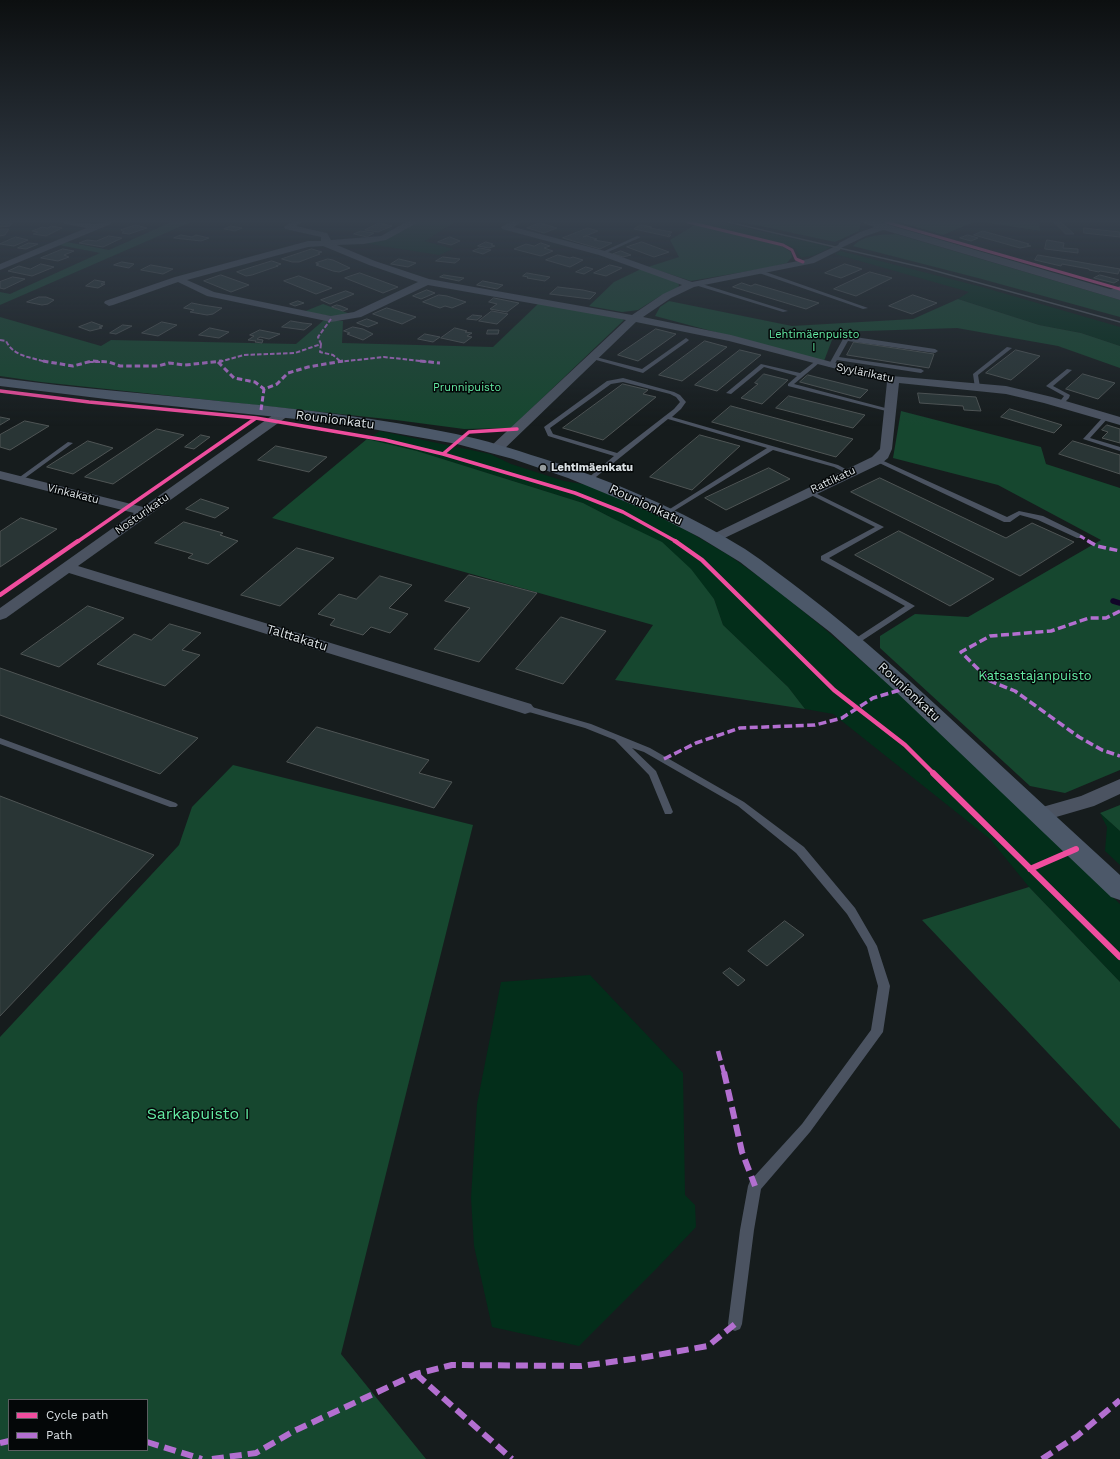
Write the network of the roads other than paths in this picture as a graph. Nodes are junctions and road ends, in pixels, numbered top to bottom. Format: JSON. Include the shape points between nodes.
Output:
{"nodes":[{"id":1,"x":146,"y":290,"type":"edge"},
{"id":2,"x":202,"y":290,"type":"edge"},
{"id":3,"x":410,"y":290,"type":"edge"},
{"id":4,"x":475,"y":290,"type":"edge"},
{"id":5,"x":681,"y":290,"type":"edge"},
{"id":6,"x":715,"y":290,"type":"edge"},
{"id":7,"x":813,"y":290,"type":"edge"},
{"id":8,"x":1107,"y":290,"type":"edge"},
{"id":9,"x":1117,"y":293,"type":"edge"},
{"id":10,"x":109,"y":303,"type":"dead end"},
{"id":11,"x":865,"y":308,"type":"dead end"},
{"id":12,"x":785,"y":311,"type":"dead end"},
{"id":13,"x":635,"y":317,"type":"junction"},
{"id":14,"x":686,"y":340,"type":"dead end"},
{"id":15,"x":1009,"y":348,"type":"dead end"},
{"id":16,"x":935,"y":351,"type":"dead end"},
{"id":17,"x":592,"y":358,"type":"junction"},
{"id":18,"x":817,"y":362,"type":"junction"},
{"id":19,"x":833,"y":362,"type":"junction"},
{"id":20,"x":1069,"y":370,"type":"dead end"},
{"id":21,"x":921,"y":372,"type":"dead end"},
{"id":22,"x":801,"y":375,"type":"junction"},
{"id":23,"x":893,"y":380,"type":"junction"},
{"id":24,"x":0,"y":382,"type":"edge"},
{"id":25,"x":977,"y":387,"type":"junction"},
{"id":26,"x":729,"y":393,"type":"dead end"},
{"id":27,"x":1061,"y":404,"type":"junction"},
{"id":28,"x":890,"y":410,"type":"junction"},
{"id":29,"x":284,"y":413,"type":"junction"},
{"id":30,"x":666,"y":417,"type":"junction"},
{"id":31,"x":1106,"y":417,"type":"junction"},
{"id":32,"x":1120,"y":421,"type":"edge"},
{"id":33,"x":70,"y":443,"type":"dead end"},
{"id":34,"x":772,"y":448,"type":"junction"},
{"id":35,"x":496,"y":449,"type":"junction"},
{"id":36,"x":1120,"y":449,"type":"edge"},
{"id":37,"x":619,"y":456,"type":"junction"},
{"id":38,"x":877,"y":460,"type":"junction"},
{"id":39,"x":850,"y":473,"type":"junction"},
{"id":40,"x":0,"y":475,"type":"edge"},
{"id":41,"x":19,"y":480,"type":"junction"},
{"id":42,"x":589,"y":480,"type":"junction"},
{"id":43,"x":809,"y":492,"type":"junction"},
{"id":44,"x":145,"y":512,"type":"junction"},
{"id":45,"x":667,"y":513,"type":"junction"},
{"id":46,"x":1080,"y":536,"type":"dead end"},
{"id":47,"x":714,"y":539,"type":"junction"},
{"id":48,"x":68,"y":568,"type":"junction"},
{"id":49,"x":0,"y":615,"type":"edge"},
{"id":50,"x":854,"y":642,"type":"junction"},
{"id":51,"x":526,"y":708,"type":"joint"},
{"id":52,"x":615,"y":736,"type":"junction"},
{"id":53,"x":0,"y":741,"type":"edge"},
{"id":54,"x":1120,"y":786,"type":"edge"},
{"id":55,"x":173,"y":805,"type":"dead end"},
{"id":56,"x":668,"y":812,"type":"dead end"},
{"id":57,"x":1039,"y":815,"type":"junction"},
{"id":58,"x":1120,"y":890,"type":"edge"},
{"id":59,"x":735,"y":1324,"type":"dead end"}],
"edges":[{"from":1,"to":10,"type":"street"},
{"from":2,"to":3,"type":"street","via":[[331,319],[357,315]]},
{"from":4,"to":13,"type":"street","name":"Syylärikatu"},
{"from":5,"to":13,"type":"street"},
{"from":6,"to":12,"type":"lane"},
{"from":7,"to":11,"type":"lane"},
{"from":8,"to":9,"type":"street"},
{"from":13,"to":17,"type":"street"},
{"from":13,"to":18,"type":"street","name":"Syylärikatu","via":[[732,338]]},
{"from":14,"to":17,"type":"lane","via":[[643,371]]},
{"from":15,"to":25,"type":"lane","via":[[975,375]]},
{"from":16,"to":19,"type":"lane","via":[[850,338],[844,341]]},
{"from":17,"to":35,"type":"street"},
{"from":18,"to":19,"type":"street","name":"Syylärikatu"},
{"from":18,"to":22,"type":"lane"},
{"from":19,"to":21,"type":"lane"},
{"from":19,"to":23,"type":"street","name":"Syylärikatu"},
{"from":20,"to":27,"type":"lane","via":[[1049,386],[1067,395]]},
{"from":22,"to":26,"type":"lane","via":[[763,365]]},
{"from":22,"to":28,"type":"lane","via":[[790,385]]},
{"from":23,"to":25,"type":"street","name":"Syylärikatu"},
{"from":23,"to":28,"type":"street"},
{"from":24,"to":29,"type":"main road","name":"Rounionkatu"},
{"from":25,"to":27,"type":"street","name":"Syylärikatu","via":[[1019,393]]},
{"from":27,"to":31,"type":"street","name":"Syylärikatu"},
{"from":28,"to":38,"type":"street","via":[[886,449]]},
{"from":29,"to":35,"type":"main road","name":"Rounionkatu","via":[[373,424]]},
{"from":29,"to":44,"type":"street","name":"Nosturikatu"},
{"from":30,"to":34,"type":"lane"},
{"from":30,"to":37,"type":"lane"},
{"from":30,"to":37,"type":"lane","via":[[683,402],[678,396],[618,380],[609,382],[547,427],[550,435]]},
{"from":31,"to":32,"type":"street","name":"Syylärikatu"},
{"from":31,"to":36,"type":"lane","via":[[1086,439]]},
{"from":33,"to":41,"type":"lane"},
{"from":34,"to":39,"type":"lane","via":[[836,466]]},
{"from":34,"to":45,"type":"lane"},
{"from":35,"to":42,"type":"main road","name":"Rounionkatu"},
{"from":37,"to":42,"type":"lane"},
{"from":38,"to":39,"type":"street","name":"Rattikatu"},
{"from":38,"to":46,"type":"lane","via":[[1008,520],[1019,513],[1040,518]]},
{"from":39,"to":43,"type":"street","name":"Rattikatu"},
{"from":40,"to":41,"type":"street","name":"Vinkakatu"},
{"from":41,"to":44,"type":"street","name":"Vinkakatu"},
{"from":42,"to":45,"type":"main road","name":"Rounionkatu"},
{"from":43,"to":47,"type":"street","name":"Rattikatu"},
{"from":43,"to":50,"type":"lane","via":[[880,527],[824,558],[912,606]]},
{"from":44,"to":48,"type":"street","name":"Nosturikatu"},
{"from":45,"to":47,"type":"main road","name":"Rounionkatu"},
{"from":47,"to":50,"type":"main road","name":"Rounionkatu","via":[[767,573]]},
{"from":48,"to":49,"type":"street","name":"Nosturikatu"},
{"from":48,"to":51,"type":"street","name":"Talttakatu"},
{"from":50,"to":57,"type":"main road","name":"Rounionkatu","via":[[907,688]]},
{"from":51,"to":52,"type":"lane"},
{"from":52,"to":56,"type":"lane","via":[[653,773]]},
{"from":52,"to":59,"type":"lane","via":[[664,759],[740,804],[800,850],[851,911],[872,946],[884,986],[877,1032],[806,1128],[755,1186]]},
{"from":53,"to":55,"type":"lane"},
{"from":54,"to":57,"type":"street","via":[[1087,801]]},
{"from":57,"to":58,"type":"main road","name":"Rounionkatu"}]}
